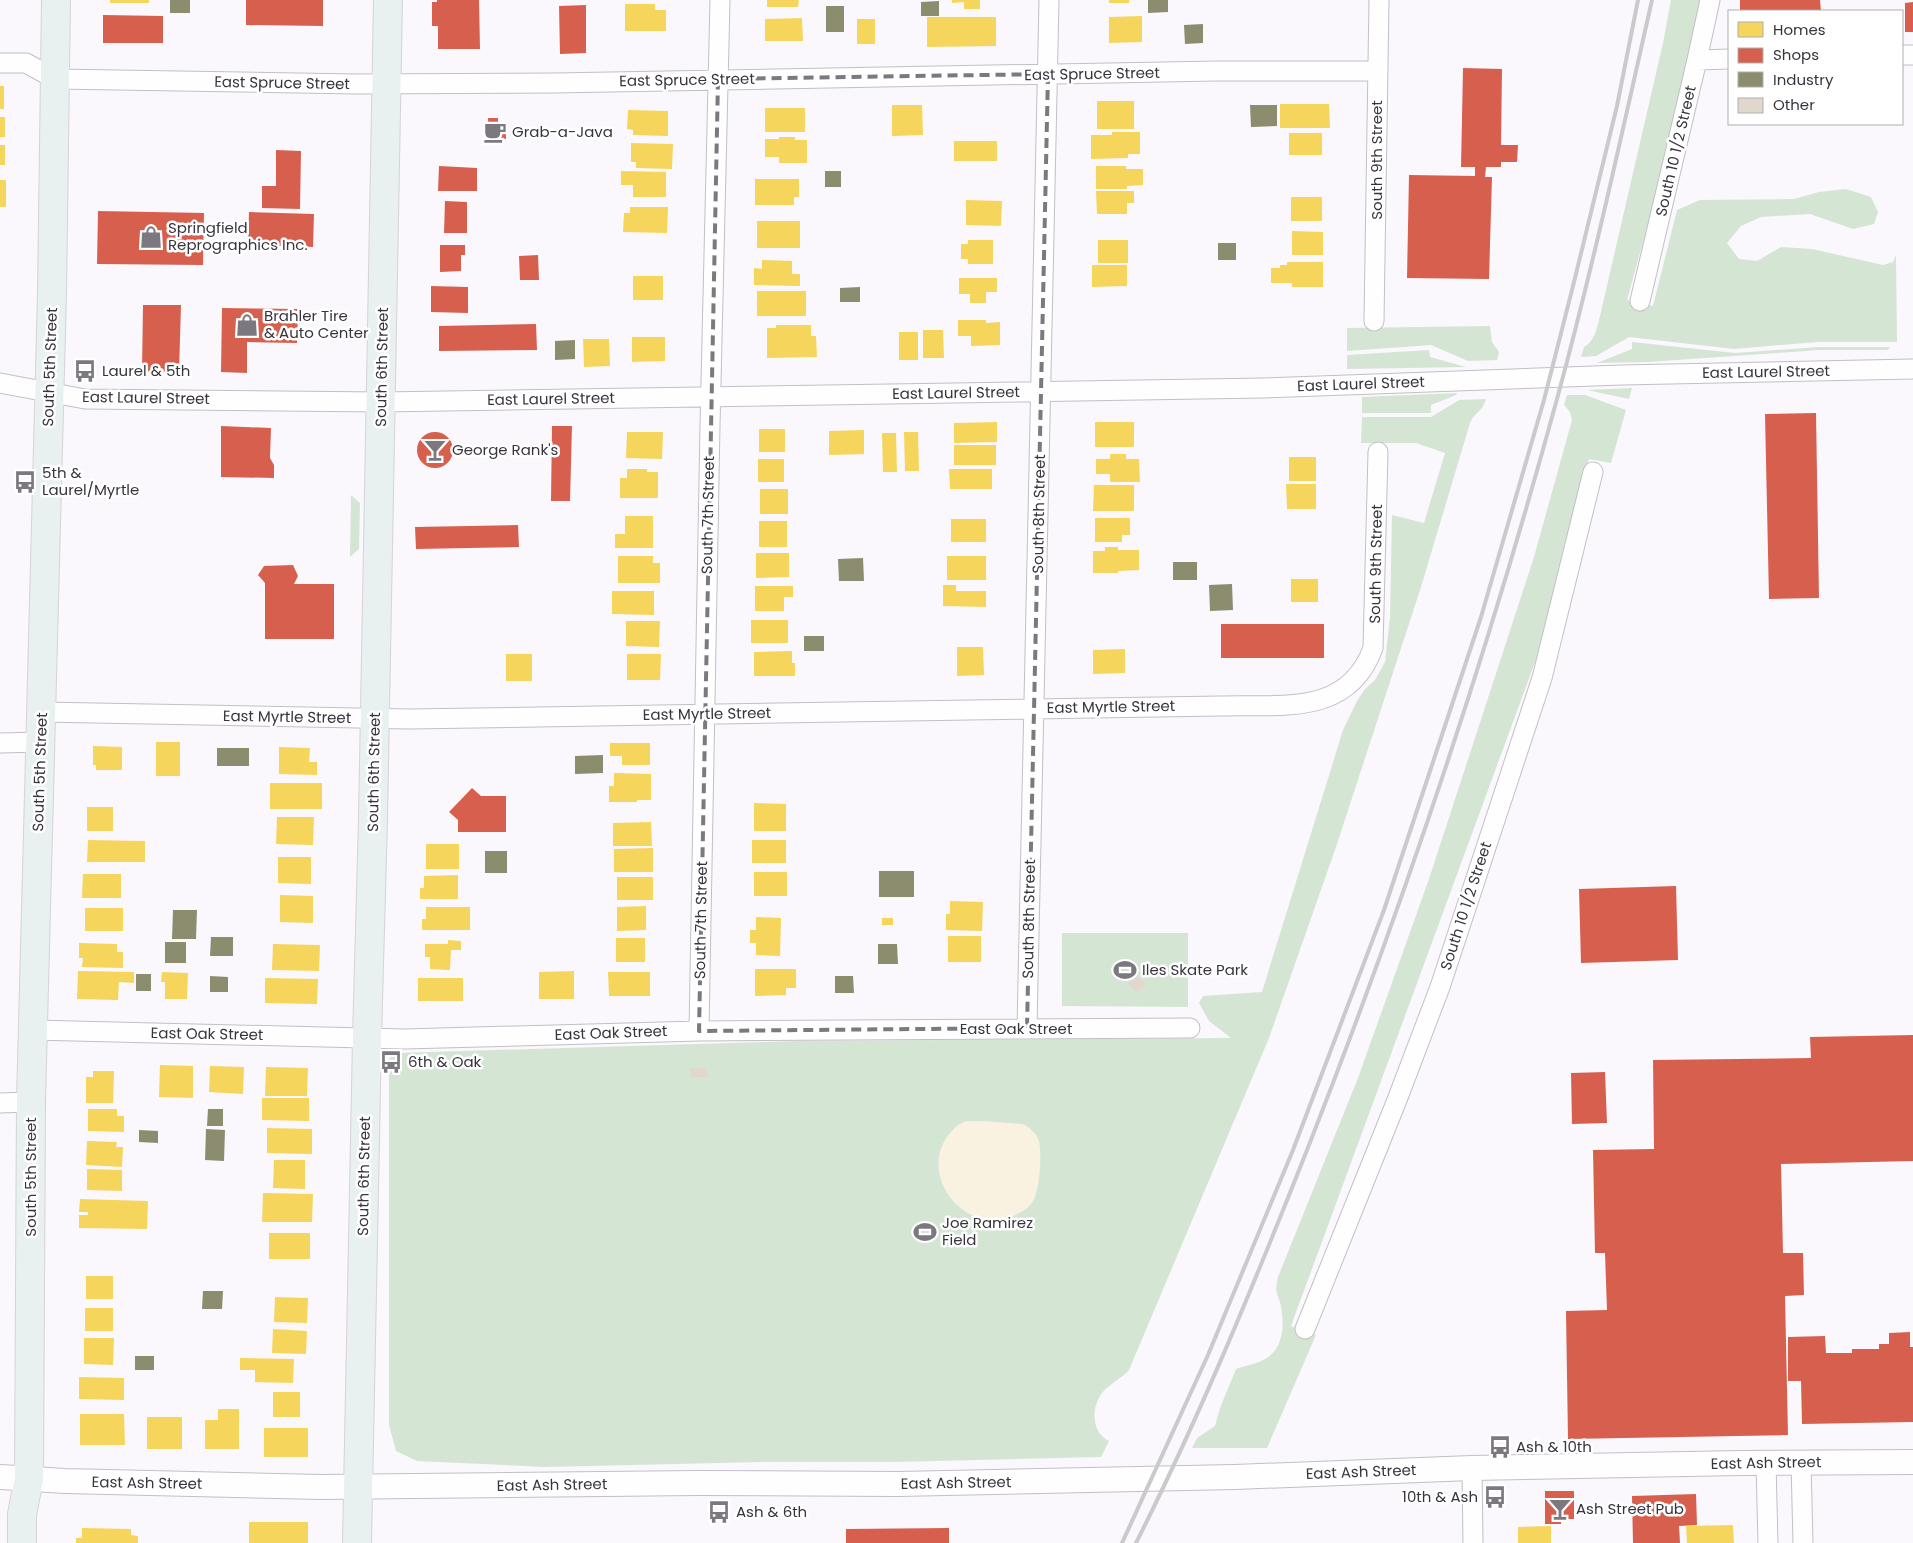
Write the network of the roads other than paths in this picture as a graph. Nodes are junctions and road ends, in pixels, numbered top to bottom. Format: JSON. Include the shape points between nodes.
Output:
{"nodes":[{"id":1,"x":56,"y":0,"type":"edge"},
{"id":2,"x":388,"y":0,"type":"edge"},
{"id":3,"x":720,"y":0,"type":"edge"},
{"id":4,"x":1050,"y":0,"type":"edge"},
{"id":5,"x":1379,"y":0,"type":"edge"},
{"id":6,"x":1710,"y":0,"type":"edge"},
{"id":7,"x":1728,"y":59,"type":"edge"},
{"id":8,"x":1697,"y":60,"type":"junction"},
{"id":9,"x":0,"y":63,"type":"edge"},
{"id":10,"x":1377,"y":71,"type":"junction"},
{"id":11,"x":1048,"y":74,"type":"junction"},
{"id":12,"x":55,"y":79,"type":"junction"},
{"id":13,"x":718,"y":79,"type":"junction"},
{"id":14,"x":387,"y":84,"type":"junction"},
{"id":15,"x":1640,"y":301,"type":"dead end"},
{"id":16,"x":1374,"y":321,"type":"dead end"},
{"id":17,"x":1913,"y":369,"type":"edge"},
{"id":18,"x":0,"y":383,"type":"edge"},
{"id":19,"x":1041,"y":392,"type":"junction"},
{"id":20,"x":49,"y":393,"type":"junction"},
{"id":21,"x":710,"y":396,"type":"junction"},
{"id":22,"x":381,"y":402,"type":"junction"},
{"id":23,"x":1378,"y":452,"type":"dead end"},
{"id":24,"x":1594,"y":472,"type":"dead end"},
{"id":25,"x":1362,"y":672,"type":"joint"},
{"id":26,"x":1034,"y":708,"type":"junction"},
{"id":27,"x":42,"y":712,"type":"junction"},
{"id":28,"x":705,"y":715,"type":"junction"},
{"id":29,"x":375,"y":718,"type":"junction"},
{"id":30,"x":40,"y":742,"type":"junction"},
{"id":31,"x":0,"y":743,"type":"edge"},
{"id":32,"x":1027,"y":1028,"type":"junction"},
{"id":33,"x":1190,"y":1028,"type":"dead end"},
{"id":34,"x":33,"y":1030,"type":"junction"},
{"id":35,"x":699,"y":1030,"type":"junction"},
{"id":36,"x":367,"y":1038,"type":"junction"},
{"id":37,"x":31,"y":1102,"type":"junction"},
{"id":38,"x":0,"y":1103,"type":"edge"},
{"id":39,"x":1305,"y":1329,"type":"dead end"},
{"id":40,"x":1766,"y":1462,"type":"junction"},
{"id":41,"x":1801,"y":1462,"type":"junction"},
{"id":42,"x":1913,"y":1462,"type":"edge"},
{"id":43,"x":1472,"y":1468,"type":"junction"},
{"id":44,"x":0,"y":1476,"type":"edge"},
{"id":45,"x":29,"y":1479,"type":"junction"},
{"id":46,"x":358,"y":1487,"type":"junction"},
{"id":47,"x":22,"y":1543,"type":"edge"},
{"id":48,"x":357,"y":1543,"type":"edge"},
{"id":49,"x":1474,"y":1543,"type":"edge"},
{"id":50,"x":1768,"y":1543,"type":"edge"},
{"id":51,"x":1803,"y":1543,"type":"edge"}],
"edges":[{"from":1,"to":12,"type":"main road","name":"South 5th Street"},
{"from":2,"to":14,"type":"main road","name":"South 6th Street"},
{"from":3,"to":13,"type":"street","name":"South 7th Street"},
{"from":4,"to":11,"type":"street","name":"South 8th Street"},
{"from":5,"to":10,"type":"street","name":"South 9th Street"},
{"from":6,"to":8,"type":"street","name":"South 10 1/2 Street"},
{"from":7,"to":8,"type":"street"},
{"from":8,"to":15,"type":"street","name":"South 10 1/2 Street"},
{"from":9,"to":12,"type":"street","name":"East Spruce Street","via":[[26,63]]},
{"from":10,"to":11,"type":"street","name":"East Spruce Street"},
{"from":10,"to":16,"type":"street","name":"South 9th Street"},
{"from":11,"to":13,"type":"street","name":"East Spruce Street"},
{"from":11,"to":19,"type":"street","name":"South 8th Street"},
{"from":12,"to":14,"type":"street","name":"East Spruce Street"},
{"from":12,"to":20,"type":"main road","name":"South 5th Street"},
{"from":13,"to":14,"type":"street","name":"East Spruce Street"},
{"from":13,"to":21,"type":"street","name":"South 7th Street"},
{"from":14,"to":22,"type":"main road","name":"South 6th Street"},
{"from":17,"to":19,"type":"street","name":"East Laurel Street"},
{"from":18,"to":20,"type":"street","name":"East Laurel Street"},
{"from":19,"to":21,"type":"street","name":"East Laurel Street"},
{"from":19,"to":26,"type":"street","name":"South 8th Street"},
{"from":20,"to":22,"type":"street","name":"East Laurel Street","via":[[85,399]]},
{"from":20,"to":27,"type":"main road","name":"South 5th Street"},
{"from":21,"to":22,"type":"street","name":"East Laurel Street"},
{"from":21,"to":28,"type":"street","name":"South 7th Street"},
{"from":22,"to":29,"type":"main road","name":"South 6th Street"},
{"from":23,"to":25,"type":"street","name":"South 9th Street","via":[[1375,629],[1373,648]]},
{"from":24,"to":39,"type":"street","name":"South 10 1/2 Street","via":[[1542,678],[1440,987]]},
{"from":25,"to":26,"type":"street","name":"East Myrtle Street","via":[[1332,696],[1301,704]]},
{"from":26,"to":28,"type":"street","name":"East Myrtle Street"},
{"from":26,"to":32,"type":"street","name":"South 8th Street"},
{"from":27,"to":29,"type":"street","name":"East Myrtle Street"},
{"from":27,"to":30,"type":"main road","name":"South 5th Street"},
{"from":28,"to":29,"type":"street","name":"East Myrtle Street"},
{"from":28,"to":35,"type":"street","name":"South 7th Street"},
{"from":29,"to":36,"type":"main road","name":"South 6th Street"},
{"from":30,"to":31,"type":"street"},
{"from":30,"to":34,"type":"main road","name":"South 5th Street"},
{"from":32,"to":33,"type":"street","name":"East Oak Street"},
{"from":32,"to":35,"type":"street","name":"East Oak Street"},
{"from":34,"to":36,"type":"street","name":"East Oak Street"},
{"from":34,"to":37,"type":"main road","name":"South 5th Street"},
{"from":35,"to":36,"type":"street","name":"East Oak Street"},
{"from":36,"to":46,"type":"main road","name":"South 6th Street"},
{"from":37,"to":38,"type":"street"},
{"from":37,"to":45,"type":"main road","name":"South 5th Street"},
{"from":40,"to":41,"type":"street","name":"East Ash Street"},
{"from":40,"to":43,"type":"street","name":"East Ash Street"},
{"from":40,"to":50,"type":"street"},
{"from":41,"to":42,"type":"street","name":"East Ash Street"},
{"from":41,"to":51,"type":"street"},
{"from":43,"to":46,"type":"street","name":"East Ash Street","via":[[907,1484],[697,1482]]},
{"from":43,"to":49,"type":"street"},
{"from":44,"to":45,"type":"street","name":"East Ash Street"},
{"from":45,"to":46,"type":"street","name":"East Ash Street"},
{"from":45,"to":47,"type":"main road","name":"South 5th Street","via":[[22,1514]]},
{"from":46,"to":48,"type":"main road","name":"South 6th Street"}]}
